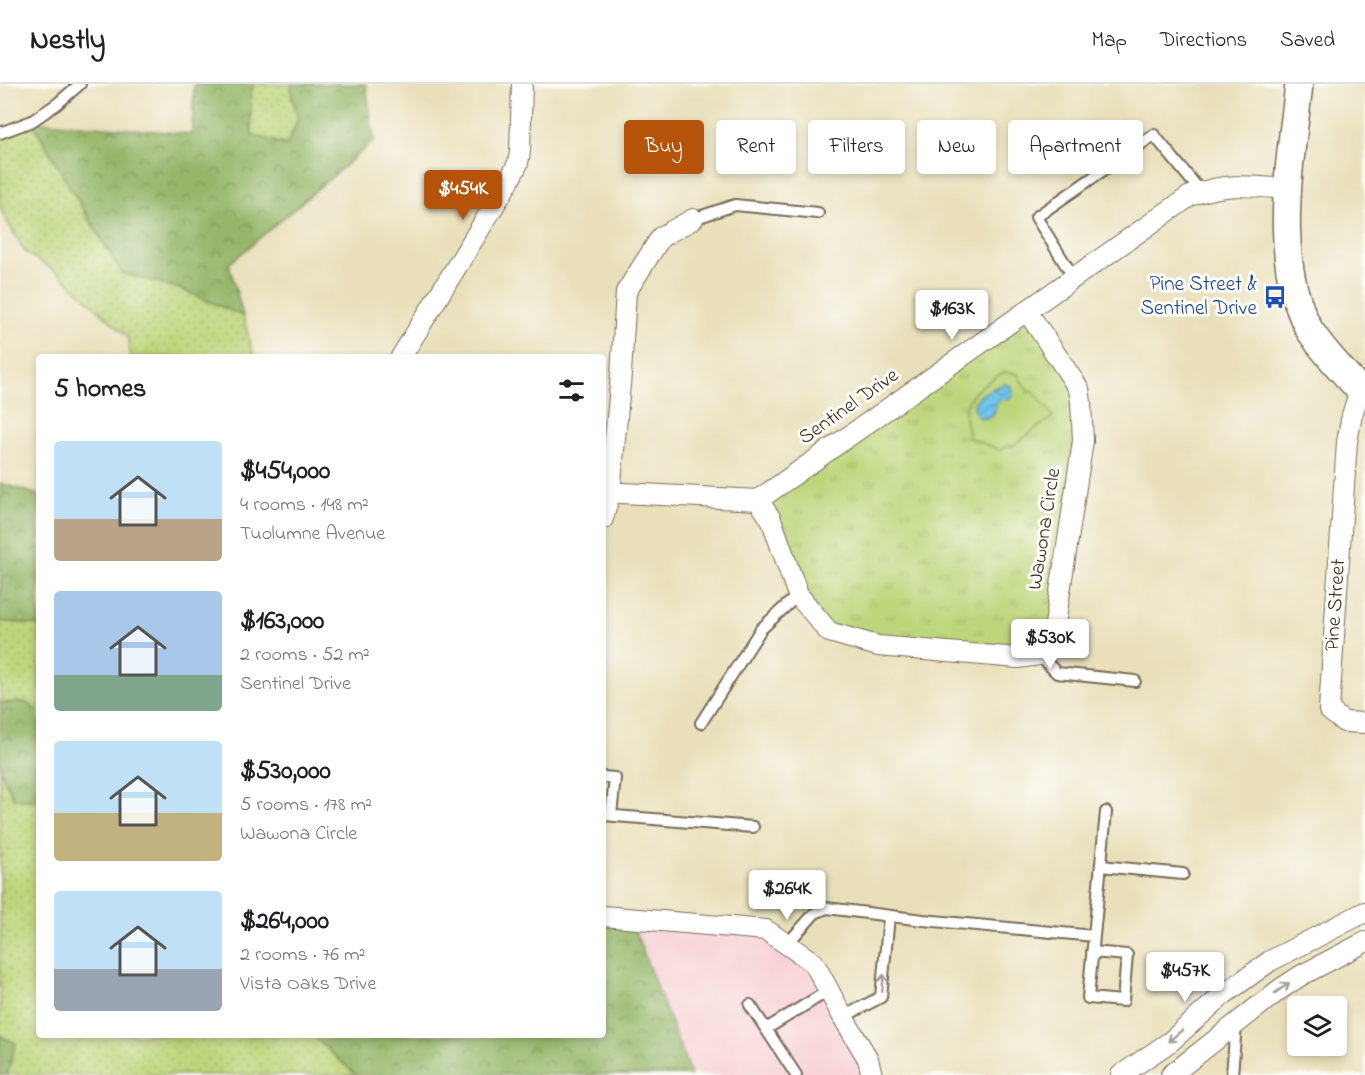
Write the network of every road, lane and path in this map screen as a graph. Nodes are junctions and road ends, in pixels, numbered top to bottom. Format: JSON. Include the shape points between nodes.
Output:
{"nodes":[{"id":1,"x":80,"y":84,"type":"edge"},
{"id":2,"x":522,"y":84,"type":"edge"},
{"id":3,"x":1299,"y":84,"type":"edge"},
{"id":4,"x":0,"y":133,"type":"edge"},
{"id":5,"x":1288,"y":189,"type":"junction"},
{"id":6,"x":1201,"y":192,"type":"junction"},
{"id":7,"x":818,"y":213,"type":"dead end"},
{"id":8,"x":693,"y":219,"type":"joint"},
{"id":9,"x":1074,"y":278,"type":"junction"},
{"id":10,"x":1027,"y":311,"type":"junction"},
{"id":11,"x":403,"y":354,"type":"edge"},
{"id":12,"x":1363,"y":391,"type":"edge"},
{"id":13,"x":606,"y":493,"type":"edge"},
{"id":14,"x":758,"y":500,"type":"junction"},
{"id":15,"x":798,"y":595,"type":"junction"},
{"id":16,"x":1039,"y":655,"type":"junction"},
{"id":17,"x":1135,"y":681,"type":"dead end"},
{"id":18,"x":701,"y":723,"type":"dead end"},
{"id":19,"x":1365,"y":723,"type":"edge"},
{"id":20,"x":606,"y":777,"type":"edge"},
{"id":21,"x":1106,"y":812,"type":"dead end"},
{"id":22,"x":607,"y":815,"type":"edge"},
{"id":23,"x":753,"y":827,"type":"dead end"},
{"id":24,"x":1101,"y":866,"type":"junction"},
{"id":25,"x":1183,"y":874,"type":"dead end"},
{"id":26,"x":1365,"y":912,"type":"edge"},
{"id":27,"x":606,"y":916,"type":"edge"},
{"id":28,"x":889,"y":916,"type":"junction"},
{"id":29,"x":1094,"y":936,"type":"junction"},
{"id":30,"x":1365,"y":942,"type":"edge"},
{"id":31,"x":787,"y":944,"type":"junction"},
{"id":32,"x":1092,"y":952,"type":"junction"},
{"id":33,"x":828,"y":991,"type":"junction"},
{"id":34,"x":750,"y":1005,"type":"dead end"},
{"id":35,"x":843,"y":1017,"type":"junction"},
{"id":36,"x":766,"y":1029,"type":"junction"},
{"id":37,"x":1235,"y":1031,"type":"junction"},
{"id":38,"x":796,"y":1075,"type":"edge"},
{"id":39,"x":872,"y":1075,"type":"edge"},
{"id":40,"x":1121,"y":1075,"type":"edge"},
{"id":41,"x":1171,"y":1075,"type":"edge"},
{"id":42,"x":1232,"y":1075,"type":"edge"}],
"edges":[{"from":1,"to":4,"type":"lane","via":[[32,121]]},
{"from":2,"to":11,"type":"street","via":[[518,163]]},
{"from":3,"to":5,"type":"street","name":"Pine Street"},
{"from":5,"to":6,"type":"street","name":"Sentinel Drive","via":[[1247,185]]},
{"from":5,"to":12,"type":"street","name":"Pine Street","via":[[1286,230],[1294,290],[1308,327],[1334,363]]},
{"from":6,"to":9,"type":"street","name":"Sentinel Drive"},
{"from":6,"to":9,"type":"lane","via":[[1154,135],[1036,217]]},
{"from":7,"to":8,"type":"lane","via":[[735,205]]},
{"from":8,"to":13,"type":"street","via":[[661,237],[626,292],[621,374]]},
{"from":9,"to":10,"type":"street","name":"Sentinel Drive"},
{"from":10,"to":14,"type":"street","name":"Sentinel Drive"},
{"from":10,"to":16,"type":"street","name":"Wawona Circle","via":[[1079,389],[1083,441],[1054,631]]},
{"from":12,"to":19,"type":"street","name":"Pine Street","via":[[1352,415],[1347,442],[1329,710],[1344,722]]},
{"from":13,"to":14,"type":"street"},
{"from":14,"to":15,"type":"street","via":[[771,519]]},
{"from":15,"to":16,"type":"street","via":[[829,632],[878,646],[1018,658]]},
{"from":15,"to":18,"type":"lane","via":[[761,629]]},
{"from":16,"to":17,"type":"lane","via":[[1057,673]]},
{"from":20,"to":22,"type":"lane","via":[[615,778]]},
{"from":21,"to":24,"type":"lane"},
{"from":22,"to":23,"type":"lane"},
{"from":24,"to":25,"type":"lane"},
{"from":24,"to":29,"type":"lane"},
{"from":26,"to":40,"type":"street","one_way":true,"via":[[1270,961],[1223,995],[1171,1041]]},
{"from":27,"to":31,"type":"street","via":[[766,930]]},
{"from":28,"to":29,"type":"lane"},
{"from":28,"to":31,"type":"lane","via":[[827,908],[815,913]]},
{"from":35,"to":28,"type":"lane","one_way":true,"via":[[881,997]]},
{"from":29,"to":32,"type":"lane"},
{"from":37,"to":30,"type":"street","one_way":true,"via":[[1279,990]]},
{"from":31,"to":33,"type":"street","via":[[814,963]]},
{"from":32,"to":32,"type":"lane","via":[[1127,955],[1123,1001],[1088,998]]},
{"from":33,"to":35,"type":"street"},
{"from":33,"to":36,"type":"lane"},
{"from":34,"to":36,"type":"lane"},
{"from":35,"to":39,"type":"street","via":[[868,1059]]},
{"from":36,"to":38,"type":"lane"},
{"from":37,"to":41,"type":"street"},
{"from":37,"to":42,"type":"lane"}]}
